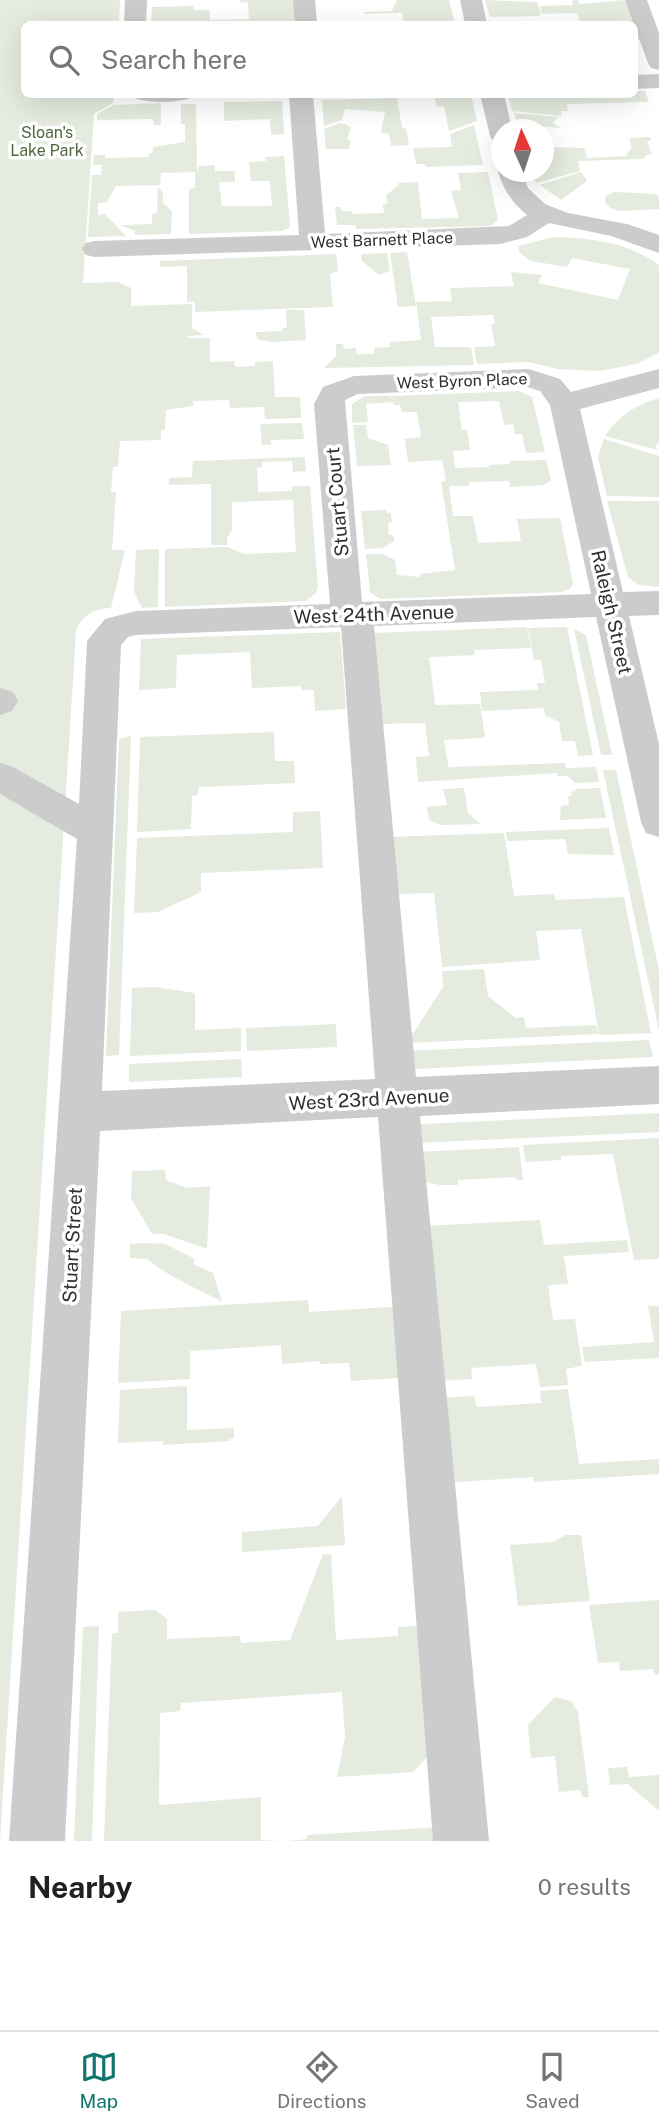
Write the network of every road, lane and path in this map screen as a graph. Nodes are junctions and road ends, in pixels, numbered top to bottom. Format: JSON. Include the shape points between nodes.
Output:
{"nodes":[{"id":1,"x":136,"y":0,"type":"edge"},
{"id":2,"x":304,"y":0,"type":"edge"},
{"id":3,"x":471,"y":0,"type":"edge"},
{"id":4,"x":636,"y":0,"type":"edge"},
{"id":5,"x":135,"y":21,"type":"edge"},
{"id":6,"x":306,"y":21,"type":"edge"},
{"id":7,"x":475,"y":21,"type":"edge"},
{"id":8,"x":659,"y":62,"type":"edge"},
{"id":9,"x":638,"y":82,"type":"edge"},
{"id":10,"x":659,"y":82,"type":"edge"},
{"id":11,"x":301,"y":98,"type":"edge"},
{"id":12,"x":493,"y":98,"type":"edge"},
{"id":13,"x":498,"y":119,"type":"edge"},
{"id":14,"x":512,"y":182,"type":"edge"},
{"id":15,"x":546,"y":214,"type":"junction"},
{"id":16,"x":313,"y":242,"type":"junction"},
{"id":17,"x":659,"y":245,"type":"edge"},
{"id":18,"x":95,"y":249,"type":"dead end"},
{"id":19,"x":659,"y":378,"type":"edge"},
{"id":20,"x":337,"y":391,"type":"joint"},
{"id":21,"x":564,"y":403,"type":"junction"},
{"id":22,"x":659,"y":603,"type":"edge"},
{"id":23,"x":610,"y":605,"type":"junction"},
{"id":24,"x":351,"y":615,"type":"junction"},
{"id":25,"x":102,"y":649,"type":"joint"},
{"id":26,"x":0,"y":777,"type":"edge"},
{"id":27,"x":659,"y":822,"type":"edge"},
{"id":28,"x":96,"y":832,"type":"junction"},
{"id":29,"x":659,"y":1085,"type":"edge"},
{"id":30,"x":397,"y":1098,"type":"junction"},
{"id":31,"x":79,"y":1112,"type":"junction"},
{"id":32,"x":37,"y":1841,"type":"edge"},
{"id":33,"x":461,"y":1841,"type":"edge"}],
"edges":[{"from":1,"to":5,"type":"street"},
{"from":2,"to":6,"type":"street"},
{"from":3,"to":7,"type":"street"},
{"from":4,"to":8,"type":"street"},
{"from":9,"to":10,"type":"street"},
{"from":11,"to":16,"type":"street"},
{"from":12,"to":13,"type":"street"},
{"from":14,"to":15,"type":"street","via":[[522,199]]},
{"from":15,"to":16,"type":"street","name":"West Barnett Place","via":[[533,225],[500,236]]},
{"from":15,"to":17,"type":"street","via":[[614,229]]},
{"from":16,"to":18,"type":"street","name":"West Barnett Place"},
{"from":19,"to":21,"type":"street"},
{"from":20,"to":21,"type":"street","name":"West Byron Place","via":[[354,384],[529,378],[550,385]]},
{"from":20,"to":24,"type":"street","name":"Stuart Court","via":[[329,404]]},
{"from":21,"to":23,"type":"street","name":"Raleigh Street"},
{"from":22,"to":23,"type":"street","name":"West 24th Avenue"},
{"from":23,"to":24,"type":"street","name":"West 24th Avenue"},
{"from":23,"to":27,"type":"street","name":"Raleigh Street"},
{"from":24,"to":25,"type":"street","name":"West 24th Avenue","via":[[136,622],[109,634]]},
{"from":24,"to":30,"type":"street","name":"Stuart Court"},
{"from":25,"to":28,"type":"street","name":"Stuart Street"},
{"from":26,"to":28,"type":"street"},
{"from":28,"to":31,"type":"street","name":"Stuart Street"},
{"from":29,"to":30,"type":"street","name":"West 23rd Avenue"},
{"from":30,"to":31,"type":"street","name":"West 23rd Avenue"},
{"from":30,"to":33,"type":"street","name":"Stuart Court"},
{"from":31,"to":32,"type":"street","name":"Stuart Street"}]}
